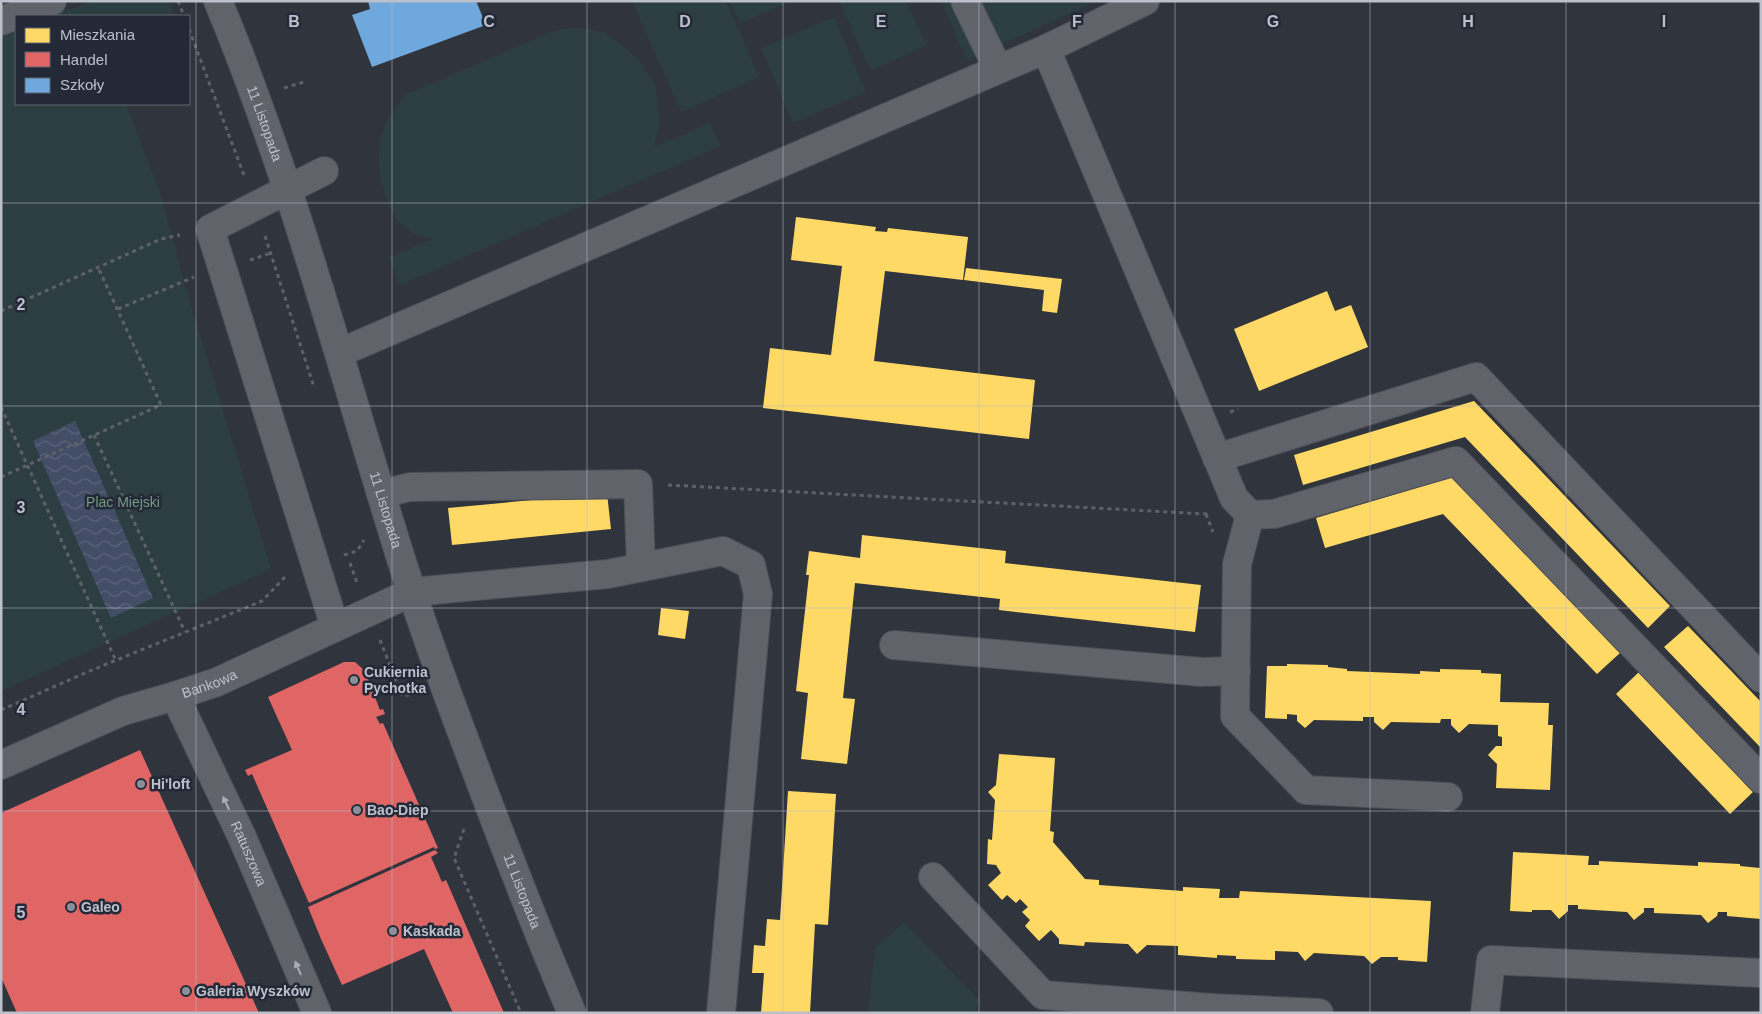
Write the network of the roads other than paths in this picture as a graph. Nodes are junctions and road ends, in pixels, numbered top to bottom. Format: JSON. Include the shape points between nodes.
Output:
{"nodes":[{"id":1,"x":52,"y":1,"type":"edge"},
{"id":2,"x":218,"y":1,"type":"edge"},
{"id":3,"x":965,"y":1,"type":"edge"},
{"id":4,"x":1145,"y":1,"type":"edge"},
{"id":5,"x":16,"y":15,"type":"edge"},
{"id":6,"x":15,"y":16,"type":"edge"},
{"id":7,"x":1,"y":21,"type":"edge"},
{"id":8,"x":1046,"y":49,"type":"junction"},
{"id":9,"x":998,"y":69,"type":"junction"},
{"id":10,"x":324,"y":171,"type":"dead end"},
{"id":11,"x":288,"y":189,"type":"junction"},
{"id":12,"x":339,"y":353,"type":"junction"},
{"id":13,"x":1217,"y":458,"type":"junction"},
{"id":14,"x":381,"y":494,"type":"junction"},
{"id":15,"x":1250,"y":515,"type":"junction"},
{"id":16,"x":641,"y":567,"type":"junction"},
{"id":17,"x":412,"y":592,"type":"junction"},
{"id":18,"x":335,"y":628,"type":"junction"},
{"id":19,"x":894,"y":644,"type":"dead end"},
{"id":20,"x":1236,"y":671,"type":"junction"},
{"id":21,"x":1761,"y":678,"type":"edge"},
{"id":22,"x":175,"y":696,"type":"junction"},
{"id":23,"x":1,"y":765,"type":"edge"},
{"id":24,"x":1761,"y":779,"type":"edge"},
{"id":25,"x":1448,"y":797,"type":"dead end"},
{"id":26,"x":933,"y":877,"type":"dead end"},
{"id":27,"x":1761,"y":973,"type":"edge"},
{"id":28,"x":1212,"y":1010,"type":"edge"},
{"id":29,"x":317,"y":1013,"type":"edge"},
{"id":30,"x":572,"y":1013,"type":"edge"},
{"id":31,"x":721,"y":1013,"type":"edge"},
{"id":32,"x":1319,"y":1013,"type":"edge"},
{"id":33,"x":1484,"y":1013,"type":"edge"}],
"edges":[{"from":1,"to":5,"type":"street"},
{"from":2,"to":11,"type":"street","name":"11 Listopada"},
{"from":3,"to":9,"type":"street"},
{"from":4,"to":8,"type":"street"},
{"from":6,"to":7,"type":"street"},
{"from":8,"to":9,"type":"street"},
{"from":8,"to":13,"type":"street"},
{"from":9,"to":12,"type":"street"},
{"from":10,"to":11,"type":"street"},
{"from":11,"to":12,"type":"street","name":"11 Listopada"},
{"from":11,"to":18,"type":"street","via":[[210,229]]},
{"from":12,"to":14,"type":"street","name":"11 Listopada"},
{"from":13,"to":15,"type":"street","via":[[1234,498]]},
{"from":13,"to":21,"type":"street","via":[[1476,377]]},
{"from":14,"to":16,"type":"street","via":[[410,488],[638,484]]},
{"from":14,"to":17,"type":"street","name":"11 Listopada"},
{"from":15,"to":20,"type":"street","via":[[1237,564]]},
{"from":15,"to":24,"type":"street","via":[[1274,514],[1456,461]]},
{"from":16,"to":17,"type":"street","name":"Bankowa","via":[[608,574]]},
{"from":16,"to":31,"type":"street","name":"Bankowa","via":[[723,552],[750,564],[758,594]]},
{"from":17,"to":18,"type":"street","name":"Bankowa"},
{"from":17,"to":30,"type":"street","name":"11 Listopada","via":[[496,824]]},
{"from":18,"to":22,"type":"street","name":"Bankowa","via":[[217,682]]},
{"from":19,"to":20,"type":"street","via":[[1202,672]]},
{"from":20,"to":25,"type":"street","via":[[1235,716],[1306,790]]},
{"from":22,"to":23,"type":"street","name":"Bankowa","via":[[122,711]]},
{"from":29,"to":22,"type":"street","name":"Ratuszowa","one_way":true,"via":[[242,837]]},
{"from":26,"to":28,"type":"street","via":[[1043,995]]},
{"from":27,"to":33,"type":"street","via":[[1491,960]]},
{"from":28,"to":32,"type":"street"}]}
